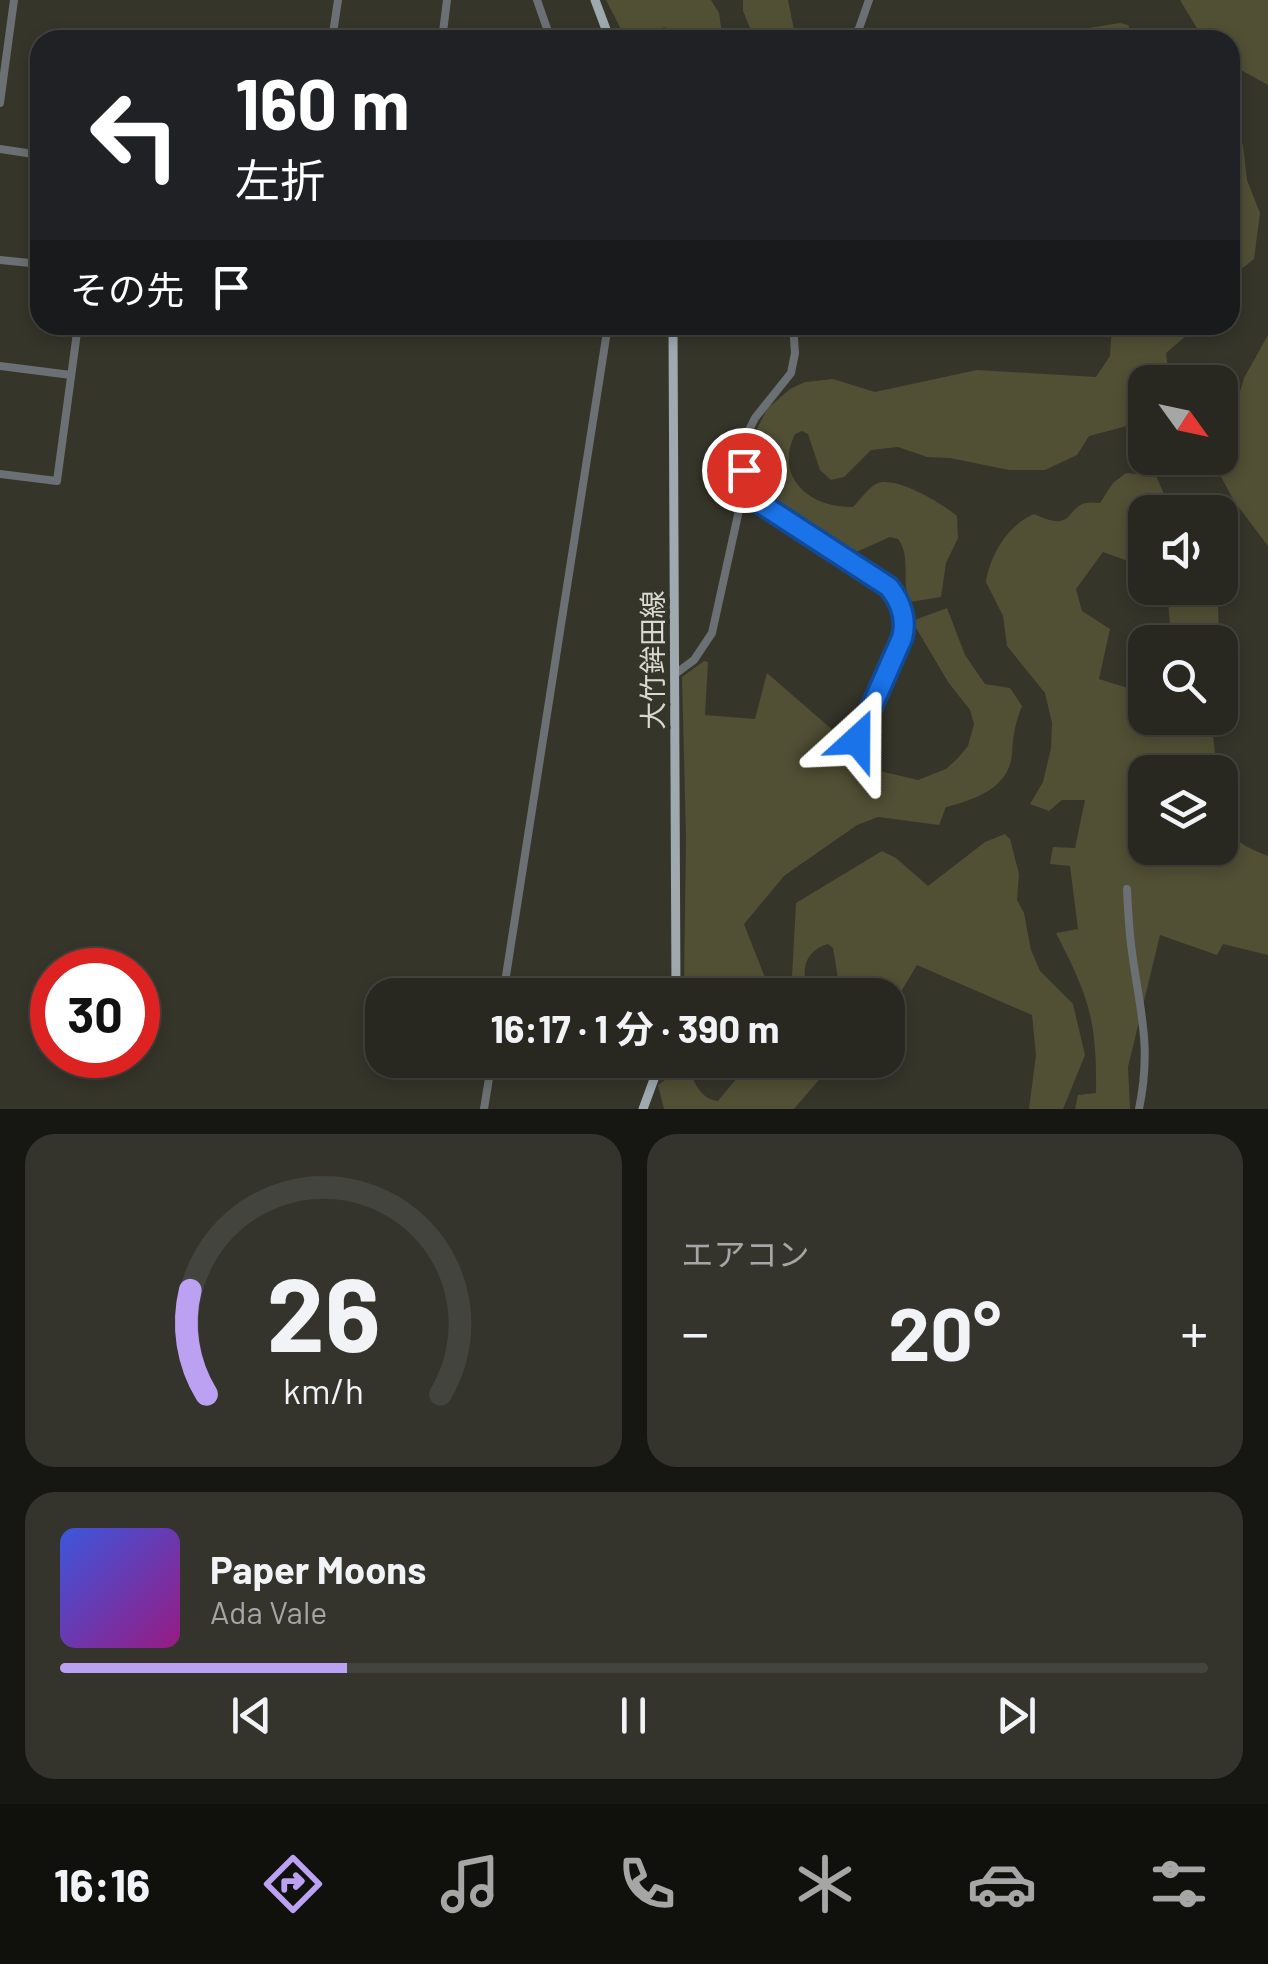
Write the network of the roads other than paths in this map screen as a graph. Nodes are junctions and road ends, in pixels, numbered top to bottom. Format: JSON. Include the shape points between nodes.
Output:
{"nodes":[{"id":1,"x":14,"y":0,"type":"edge"},
{"id":2,"x":338,"y":0,"type":"edge"},
{"id":3,"x":447,"y":0,"type":"edge"},
{"id":4,"x":537,"y":0,"type":"edge"},
{"id":5,"x":595,"y":0,"type":"edge"},
{"id":6,"x":869,"y":0,"type":"edge"},
{"id":7,"x":0,"y":19,"type":"edge"},
{"id":8,"x":12,"y":20,"type":"junction"},
{"id":9,"x":334,"y":30,"type":"edge"},
{"id":10,"x":443,"y":30,"type":"edge"},
{"id":11,"x":548,"y":30,"type":"edge"},
{"id":12,"x":606,"y":30,"type":"edge"},
{"id":13,"x":858,"y":30,"type":"edge"},
{"id":14,"x":0,"y":104,"type":"edge"},
{"id":15,"x":0,"y":149,"type":"edge"},
{"id":16,"x":30,"y":154,"type":"edge"},
{"id":17,"x":0,"y":260,"type":"edge"},
{"id":18,"x":30,"y":263,"type":"edge"},
{"id":19,"x":77,"y":335,"type":"edge"},
{"id":20,"x":606,"y":335,"type":"edge"},
{"id":21,"x":673,"y":335,"type":"edge"},
{"id":22,"x":793,"y":335,"type":"edge"},
{"id":23,"x":0,"y":366,"type":"edge"},
{"id":24,"x":71,"y":375,"type":"junction"},
{"id":25,"x":0,"y":474,"type":"edge"},
{"id":26,"x":743,"y":492,"type":"junction"},
{"id":27,"x":675,"y":674,"type":"junction"},
{"id":28,"x":857,"y":740,"type":"dead end"},
{"id":29,"x":527,"y":873,"type":"dead end"},
{"id":30,"x":520,"y":882,"type":"junction"},
{"id":31,"x":1127,"y":889,"type":"dead end"},
{"id":32,"x":506,"y":978,"type":"edge"},
{"id":33,"x":676,"y":978,"type":"edge"},
{"id":34,"x":489,"y":1078,"type":"edge"},
{"id":35,"x":654,"y":1078,"type":"edge"},
{"id":36,"x":484,"y":1109,"type":"edge"},
{"id":37,"x":642,"y":1109,"type":"edge"},
{"id":38,"x":1139,"y":1109,"type":"edge"}],
"edges":[{"from":1,"to":8,"type":"street"},
{"from":2,"to":9,"type":"street"},
{"from":3,"to":10,"type":"street"},
{"from":4,"to":11,"type":"street"},
{"from":5,"to":12,"type":"main road"},
{"from":6,"to":13,"type":"street"},
{"from":7,"to":8,"type":"street"},
{"from":8,"to":14,"type":"street"},
{"from":15,"to":16,"type":"street"},
{"from":17,"to":18,"type":"street"},
{"from":19,"to":24,"type":"street"},
{"from":20,"to":30,"type":"street"},
{"from":21,"to":27,"type":"main road","name":"大竹鉾田線"},
{"from":22,"to":26,"type":"street","via":[[788,380],[750,429]]},
{"from":23,"to":24,"type":"street"},
{"from":24,"to":25,"type":"street","via":[[57,480]]},
{"from":26,"to":27,"type":"street","via":[[712,633]]},
{"from":26,"to":28,"type":"street","via":[[896,596],[905,629]]},
{"from":27,"to":33,"type":"main road","name":"大竹鉾田線"},
{"from":29,"to":30,"type":"street"},
{"from":30,"to":32,"type":"street"},
{"from":31,"to":38,"type":"street","via":[[1146,1029]]},
{"from":34,"to":36,"type":"street"},
{"from":35,"to":37,"type":"main road"}]}
